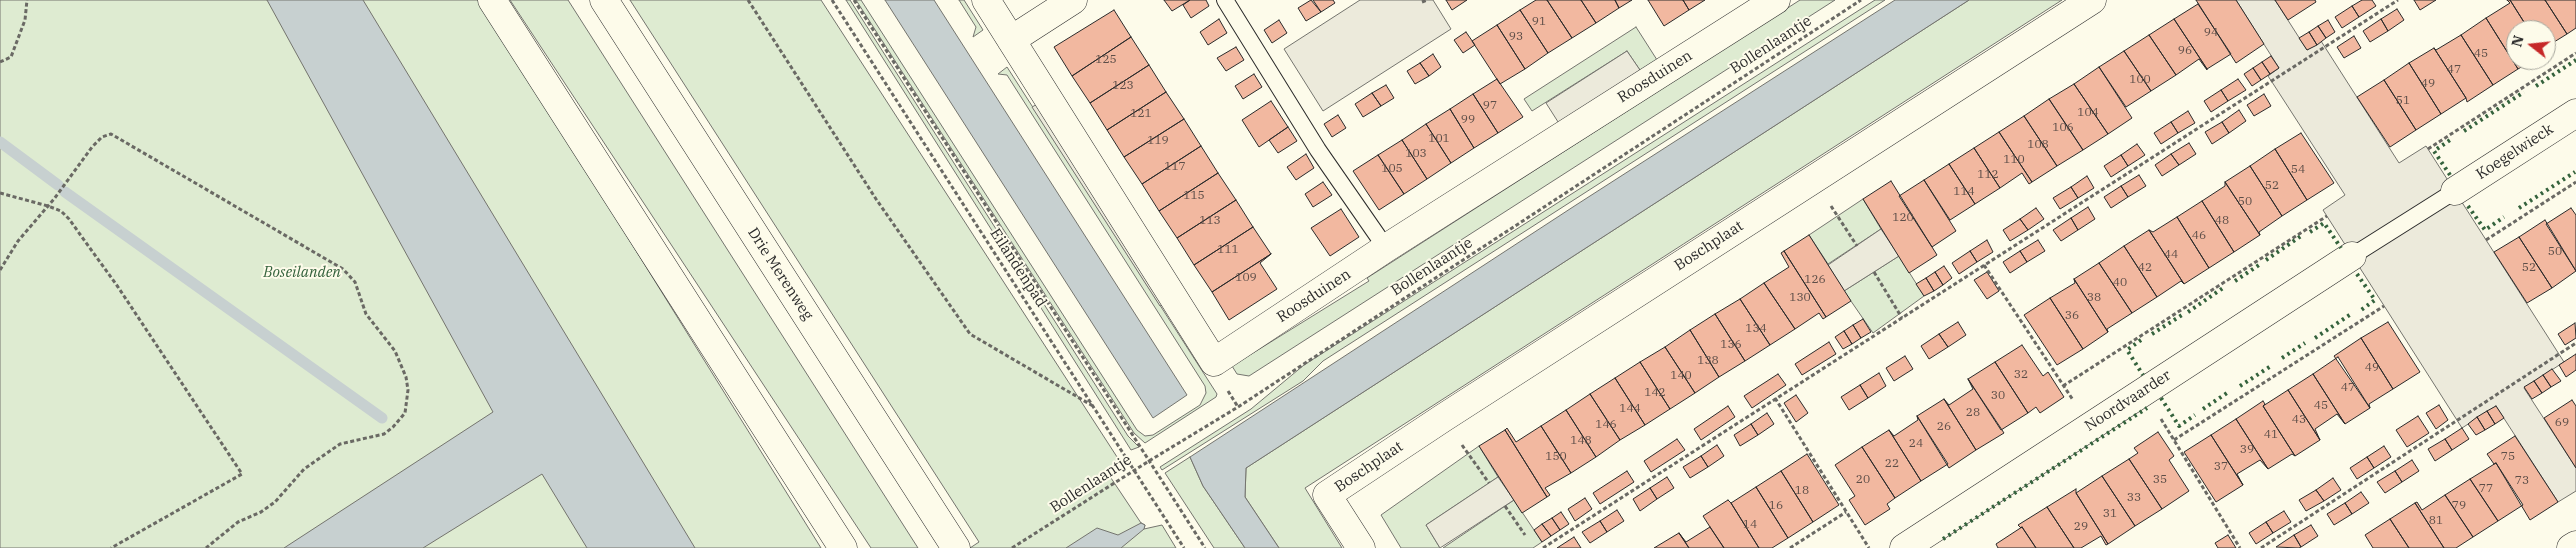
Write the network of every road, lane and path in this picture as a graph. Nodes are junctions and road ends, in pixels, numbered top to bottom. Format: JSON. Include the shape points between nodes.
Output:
{"nodes":[{"id":1,"x":27,"y":0,"type":"edge"},
{"id":2,"x":492,"y":0,"type":"edge"},
{"id":3,"x":604,"y":0,"type":"edge"},
{"id":4,"x":748,"y":0,"type":"edge"},
{"id":5,"x":832,"y":0,"type":"edge"},
{"id":6,"x":854,"y":0,"type":"edge"},
{"id":7,"x":986,"y":0,"type":"edge"},
{"id":8,"x":1073,"y":0,"type":"edge"},
{"id":9,"x":1225,"y":0,"type":"edge"},
{"id":10,"x":1427,"y":0,"type":"edge"},
{"id":11,"x":1776,"y":0,"type":"edge"},
{"id":12,"x":1861,"y":0,"type":"edge"},
{"id":13,"x":2092,"y":0,"type":"edge"},
{"id":14,"x":2398,"y":0,"type":"edge"},
{"id":15,"x":1422,"y":2,"type":"dead end"},
{"id":16,"x":1011,"y":40,"type":"junction"},
{"id":17,"x":2576,"y":53,"type":"edge"},
{"id":18,"x":0,"y":62,"type":"edge"},
{"id":19,"x":2576,"y":113,"type":"edge"},
{"id":20,"x":2428,"y":149,"type":"dead end"},
{"id":21,"x":2576,"y":182,"type":"edge"},
{"id":22,"x":2454,"y":191,"type":"joint"},
{"id":23,"x":0,"y":193,"type":"edge"},
{"id":24,"x":48,"y":206,"type":"junction"},
{"id":25,"x":1838,"y":216,"type":"dead end"},
{"id":26,"x":2326,"y":216,"type":"dead end"},
{"id":27,"x":2486,"y":240,"type":"dead end"},
{"id":28,"x":1857,"y":246,"type":"dead end"},
{"id":29,"x":1386,"y":248,"type":"junction"},
{"id":30,"x":2352,"y":256,"type":"joint"},
{"id":31,"x":1984,"y":265,"type":"junction"},
{"id":32,"x":0,"y":270,"type":"edge"},
{"id":33,"x":1874,"y":272,"type":"dead end"},
{"id":34,"x":2384,"y":306,"type":"dead end"},
{"id":35,"x":1902,"y":318,"type":"junction"},
{"id":36,"x":2576,"y":343,"type":"edge"},
{"id":37,"x":2064,"y":386,"type":"junction"},
{"id":38,"x":2143,"y":391,"type":"junction"},
{"id":39,"x":1775,"y":398,"type":"junction"},
{"id":40,"x":1094,"y":407,"type":"junction"},
{"id":41,"x":1443,"y":418,"type":"junction"},
{"id":42,"x":2090,"y":427,"type":"junction"},
{"id":43,"x":2174,"y":440,"type":"junction"},
{"id":44,"x":1149,"y":460,"type":"junction"},
{"id":45,"x":1134,"y":470,"type":"junction"},
{"id":46,"x":1489,"y":483,"type":"dead end"},
{"id":47,"x":1505,"y":506,"type":"dead end"},
{"id":48,"x":1846,"y":512,"type":"junction"},
{"id":49,"x":1525,"y":535,"type":"dead end"},
{"id":50,"x":2576,"y":545,"type":"edge"},
{"id":51,"x":111,"y":548,"type":"edge"},
{"id":52,"x":206,"y":548,"type":"edge"},
{"id":53,"x":844,"y":548,"type":"edge"},
{"id":54,"x":956,"y":548,"type":"edge"},
{"id":55,"x":1012,"y":548,"type":"edge"},
{"id":56,"x":1184,"y":548,"type":"edge"},
{"id":57,"x":1205,"y":548,"type":"edge"},
{"id":58,"x":1361,"y":548,"type":"edge"},
{"id":59,"x":1543,"y":548,"type":"edge"},
{"id":60,"x":1790,"y":548,"type":"edge"},
{"id":61,"x":1870,"y":548,"type":"edge"},
{"id":62,"x":1904,"y":548,"type":"edge"},
{"id":63,"x":2240,"y":548,"type":"edge"},
{"id":64,"x":2261,"y":548,"type":"edge"},
{"id":65,"x":2571,"y":548,"type":"edge"}],
"edges":[{"from":1,"to":18,"type":"path","via":[[24,20],[11,57]]},
{"from":2,"to":53,"type":"main road"},
{"from":3,"to":54,"type":"main road","name":"Drie Merenweg"},
{"from":4,"to":40,"type":"path","via":[[876,199],[970,334]]},
{"from":5,"to":40,"type":"path","name":"Eilandenpad"},
{"from":6,"to":44,"type":"path"},
{"from":7,"to":16,"type":"main road","name":"Roosduinen"},
{"from":8,"to":16,"type":"main road"},
{"from":9,"to":29,"type":"lane","via":[[1318,150]]},
{"from":10,"to":15,"type":"path"},
{"from":11,"to":29,"type":"main road","name":"Roosduinen"},
{"from":12,"to":44,"type":"path","name":"Bollenlaantje","via":[[1247,401]]},
{"from":13,"to":41,"type":"main road","name":"Boschplaat"},
{"from":14,"to":31,"type":"path"},
{"from":16,"to":29,"type":"main road","name":"Roosduinen","via":[[1214,362]]},
{"from":17,"to":20,"type":"path"},
{"from":19,"to":22,"type":"main road","name":"Koegelwieck"},
{"from":21,"to":27,"type":"path"},
{"from":22,"to":30,"type":"lane"},
{"from":23,"to":24,"type":"path"},
{"from":24,"to":32,"type":"path","via":[[18,241]]},
{"from":24,"to":51,"type":"path","via":[[61,211],[69,219],[118,286],[242,474]]},
{"from":24,"to":52,"type":"path","via":[[92,147],[102,137],[111,134],[343,269],[355,282],[371,322],[395,351],[408,390],[405,413],[393,427],[384,434],[340,444],[304,469],[275,502],[238,522]]},
{"from":25,"to":28,"type":"path"},
{"from":26,"to":37,"type":"path"},
{"from":30,"to":38,"type":"main road","name":"Noordvaarder"},
{"from":31,"to":35,"type":"path"},
{"from":31,"to":37,"type":"path"},
{"from":33,"to":35,"type":"path"},
{"from":34,"to":43,"type":"path"},
{"from":35,"to":39,"type":"path"},
{"from":36,"to":64,"type":"path"},
{"from":37,"to":42,"type":"path"},
{"from":38,"to":42,"type":"main road","name":"Noordvaarder"},
{"from":38,"to":43,"type":"path"},
{"from":39,"to":48,"type":"path"},
{"from":39,"to":59,"type":"path"},
{"from":40,"to":45,"type":"path","name":"Eilandenpad"},
{"from":41,"to":46,"type":"path"},
{"from":41,"to":58,"type":"main road","name":"Boschplaat","via":[[1327,495]]},
{"from":42,"to":62,"type":"main road","name":"Noordvaarder"},
{"from":43,"to":63,"type":"path"},
{"from":44,"to":45,"type":"path","name":"Bollenlaantje"},
{"from":44,"to":57,"type":"path"},
{"from":45,"to":55,"type":"path","name":"Bollenlaantje"},
{"from":45,"to":56,"type":"path","name":"Eilandenpad"},
{"from":47,"to":49,"type":"path"},
{"from":48,"to":60,"type":"path"},
{"from":48,"to":61,"type":"path"},
{"from":50,"to":65,"type":"main road"}]}
